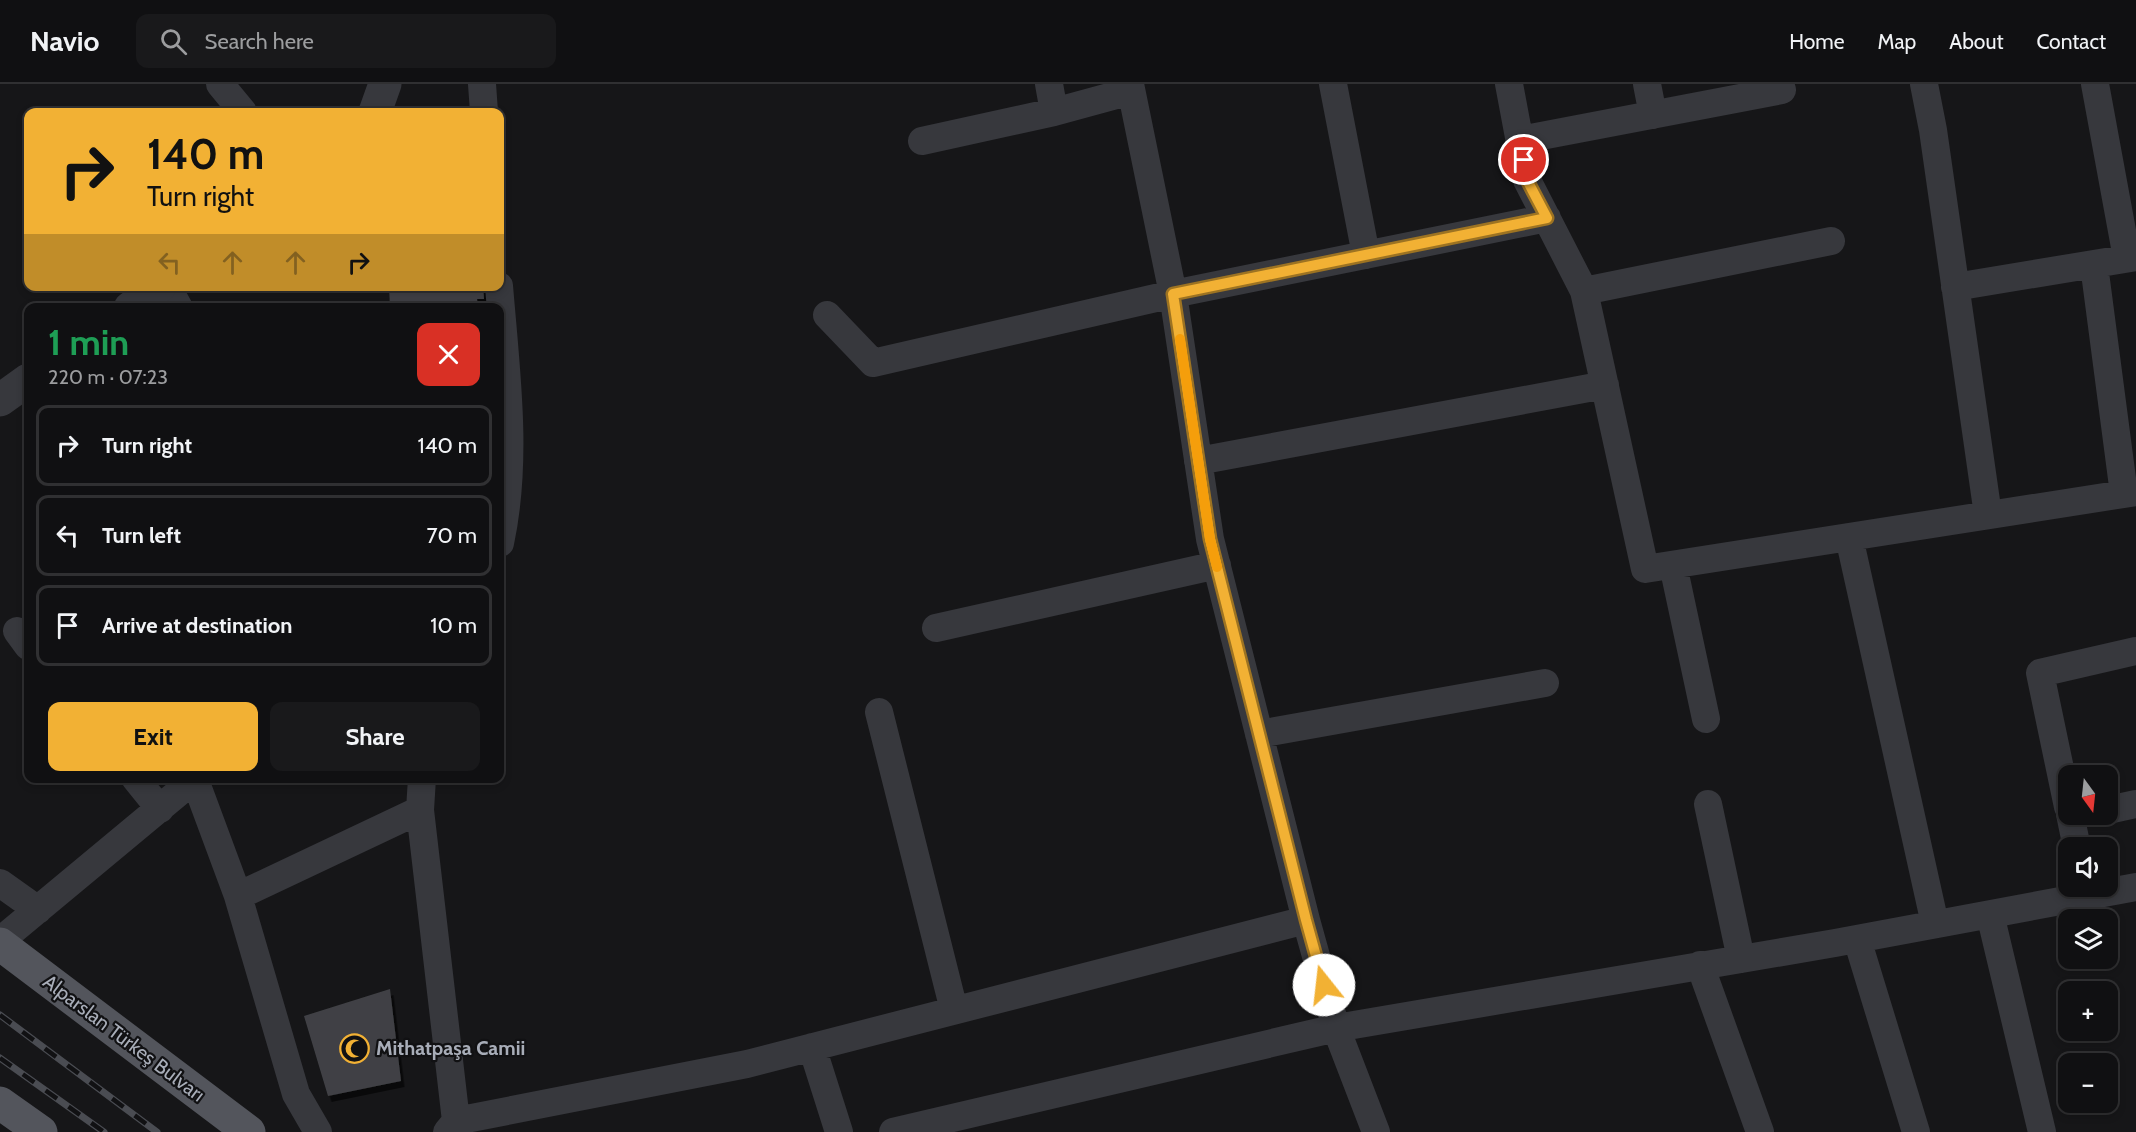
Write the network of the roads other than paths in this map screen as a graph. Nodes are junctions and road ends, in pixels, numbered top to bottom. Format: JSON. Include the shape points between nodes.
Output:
{"nodes":[{"id":1,"x":220,"y":84,"type":"edge"},
{"id":2,"x":385,"y":84,"type":"edge"},
{"id":3,"x":482,"y":84,"type":"edge"},
{"id":4,"x":1049,"y":84,"type":"edge"},
{"id":5,"x":1333,"y":84,"type":"edge"},
{"id":6,"x":1509,"y":84,"type":"edge"},
{"id":7,"x":1647,"y":84,"type":"edge"},
{"id":8,"x":1780,"y":84,"type":"edge"},
{"id":9,"x":1924,"y":84,"type":"edge"},
{"id":10,"x":2095,"y":84,"type":"edge"},
{"id":11,"x":1130,"y":87,"type":"edge"},
{"id":12,"x":240,"y":108,"type":"edge"},
{"id":13,"x":376,"y":108,"type":"edge"},
{"id":14,"x":484,"y":108,"type":"edge"},
{"id":15,"x":1054,"y":112,"type":"junction"},
{"id":16,"x":1653,"y":115,"type":"junction"},
{"id":17,"x":1520,"y":140,"type":"junction"},
{"id":18,"x":922,"y":141,"type":"dead end"},
{"id":19,"x":1547,"y":218,"type":"junction"},
{"id":20,"x":1831,"y":241,"type":"dead end"},
{"id":21,"x":1366,"y":255,"type":"junction"},
{"id":22,"x":2132,"y":258,"type":"edge"},
{"id":23,"x":2094,"y":265,"type":"junction"},
{"id":24,"x":1955,"y":287,"type":"junction"},
{"id":25,"x":153,"y":291,"type":"edge"},
{"id":26,"x":1584,"y":291,"type":"junction"},
{"id":27,"x":1173,"y":294,"type":"junction"},
{"id":28,"x":137,"y":303,"type":"edge"},
{"id":29,"x":827,"y":315,"type":"dead end"},
{"id":30,"x":504,"y":361,"type":"edge"},
{"id":31,"x":24,"y":383,"type":"edge"},
{"id":32,"x":1605,"y":385,"type":"junction"},
{"id":33,"x":0,"y":400,"type":"edge"},
{"id":34,"x":1198,"y":461,"type":"junction"},
{"id":35,"x":2130,"y":493,"type":"edge"},
{"id":36,"x":1988,"y":515,"type":"junction"},
{"id":37,"x":504,"y":523,"type":"edge"},
{"id":38,"x":1849,"y":537,"type":"junction"},
{"id":39,"x":1217,"y":565,"type":"junction"},
{"id":40,"x":1673,"y":565,"type":"junction"},
{"id":41,"x":936,"y":628,"type":"dead end"},
{"id":42,"x":2136,"y":651,"type":"edge"},
{"id":43,"x":1545,"y":683,"type":"dead end"},
{"id":44,"x":879,"y":712,"type":"dead end"},
{"id":45,"x":1706,"y":719,"type":"dead end"},
{"id":46,"x":1259,"y":734,"type":"junction"},
{"id":47,"x":2063,"y":765,"type":"edge"},
{"id":48,"x":139,"y":783,"type":"edge"},
{"id":49,"x":190,"y":783,"type":"edge"},
{"id":50,"x":196,"y":783,"type":"edge"},
{"id":51,"x":422,"y":783,"type":"edge"},
{"id":52,"x":1708,"y":804,"type":"dead end"},
{"id":53,"x":2136,"y":804,"type":"edge"},
{"id":54,"x":2118,"y":808,"type":"edge"},
{"id":55,"x":159,"y":809,"type":"junction"},
{"id":56,"x":420,"y":810,"type":"junction"},
{"id":57,"x":0,"y":883,"type":"edge"},
{"id":58,"x":2136,"y":887,"type":"edge"},
{"id":59,"x":2118,"y":888,"type":"edge"},
{"id":60,"x":238,"y":896,"type":"junction"},
{"id":61,"x":2061,"y":897,"type":"edge"},
{"id":62,"x":38,"y":910,"type":"junction"},
{"id":63,"x":1990,"y":914,"type":"junction"},
{"id":64,"x":1306,"y":920,"type":"junction"},
{"id":65,"x":1935,"y":924,"type":"junction"},
{"id":66,"x":1857,"y":939,"type":"junction"},
{"id":67,"x":0,"y":943,"type":"edge"},
{"id":68,"x":1741,"y":959,"type":"junction"},
{"id":69,"x":1700,"y":965,"type":"junction"},
{"id":70,"x":954,"y":1010,"type":"junction"},
{"id":71,"x":1336,"y":1028,"type":"junction"},
{"id":72,"x":812,"y":1047,"type":"junction"},
{"id":73,"x":0,"y":1103,"type":"edge"},
{"id":74,"x":451,"y":1126,"type":"edge"},
{"id":75,"x":41,"y":1132,"type":"edge"},
{"id":76,"x":249,"y":1132,"type":"edge"},
{"id":77,"x":318,"y":1132,"type":"edge"},
{"id":78,"x":839,"y":1132,"type":"edge"},
{"id":79,"x":893,"y":1132,"type":"edge"},
{"id":80,"x":1376,"y":1132,"type":"edge"},
{"id":81,"x":1760,"y":1132,"type":"edge"},
{"id":82,"x":1916,"y":1132,"type":"edge"},
{"id":83,"x":2042,"y":1132,"type":"edge"}],
"edges":[{"from":1,"to":12,"type":"street"},
{"from":2,"to":13,"type":"street"},
{"from":3,"to":14,"type":"street"},
{"from":4,"to":15,"type":"street"},
{"from":5,"to":21,"type":"street"},
{"from":6,"to":17,"type":"street"},
{"from":7,"to":16,"type":"street"},
{"from":8,"to":16,"type":"street","via":[[1782,90]]},
{"from":9,"to":24,"type":"street"},
{"from":10,"to":22,"type":"street"},
{"from":11,"to":15,"type":"street"},
{"from":11,"to":27,"type":"street"},
{"from":15,"to":18,"type":"street"},
{"from":16,"to":17,"type":"street"},
{"from":17,"to":19,"type":"street","via":[[1527,180]]},
{"from":19,"to":21,"type":"street"},
{"from":19,"to":26,"type":"street"},
{"from":20,"to":26,"type":"street"},
{"from":21,"to":27,"type":"street"},
{"from":22,"to":23,"type":"street"},
{"from":23,"to":24,"type":"street"},
{"from":23,"to":35,"type":"street"},
{"from":24,"to":36,"type":"street"},
{"from":25,"to":28,"type":"street"},
{"from":26,"to":32,"type":"street"},
{"from":27,"to":29,"type":"street","via":[[873,363]]},
{"from":27,"to":34,"type":"street"},
{"from":30,"to":37,"type":"street","via":[[510,451]]},
{"from":31,"to":33,"type":"street"},
{"from":32,"to":34,"type":"street"},
{"from":32,"to":40,"type":"street","via":[[1645,569]]},
{"from":34,"to":39,"type":"street"},
{"from":35,"to":36,"type":"street"},
{"from":36,"to":38,"type":"street"},
{"from":38,"to":40,"type":"street"},
{"from":38,"to":65,"type":"street"},
{"from":39,"to":41,"type":"street"},
{"from":39,"to":46,"type":"street"},
{"from":40,"to":45,"type":"street"},
{"from":42,"to":47,"type":"street","via":[[2040,673]]},
{"from":43,"to":46,"type":"street"},
{"from":44,"to":70,"type":"street"},
{"from":46,"to":64,"type":"street"},
{"from":48,"to":55,"type":"street"},
{"from":49,"to":55,"type":"street"},
{"from":50,"to":60,"type":"street"},
{"from":51,"to":56,"type":"street"},
{"from":52,"to":68,"type":"street"},
{"from":53,"to":54,"type":"street"},
{"from":55,"to":62,"type":"street"},
{"from":56,"to":60,"type":"street"},
{"from":56,"to":74,"type":"street"},
{"from":57,"to":62,"type":"street"},
{"from":58,"to":59,"type":"street"},
{"from":60,"to":77,"type":"street","via":[[296,1094]]},
{"from":61,"to":63,"type":"street"},
{"from":62,"to":67,"type":"street"},
{"from":63,"to":65,"type":"street"},
{"from":63,"to":83,"type":"street"},
{"from":64,"to":70,"type":"street"},
{"from":64,"to":71,"type":"street"},
{"from":65,"to":66,"type":"street"},
{"from":66,"to":68,"type":"street"},
{"from":66,"to":82,"type":"street"},
{"from":67,"to":76,"type":"main road","name":"Alparslan Türkeş Bulvarı"},
{"from":68,"to":69,"type":"street"},
{"from":69,"to":71,"type":"street"},
{"from":69,"to":81,"type":"street"},
{"from":70,"to":72,"type":"street"},
{"from":71,"to":79,"type":"street"},
{"from":71,"to":80,"type":"street"},
{"from":72,"to":74,"type":"street"},
{"from":72,"to":78,"type":"street"},
{"from":73,"to":75,"type":"main road"}]}
